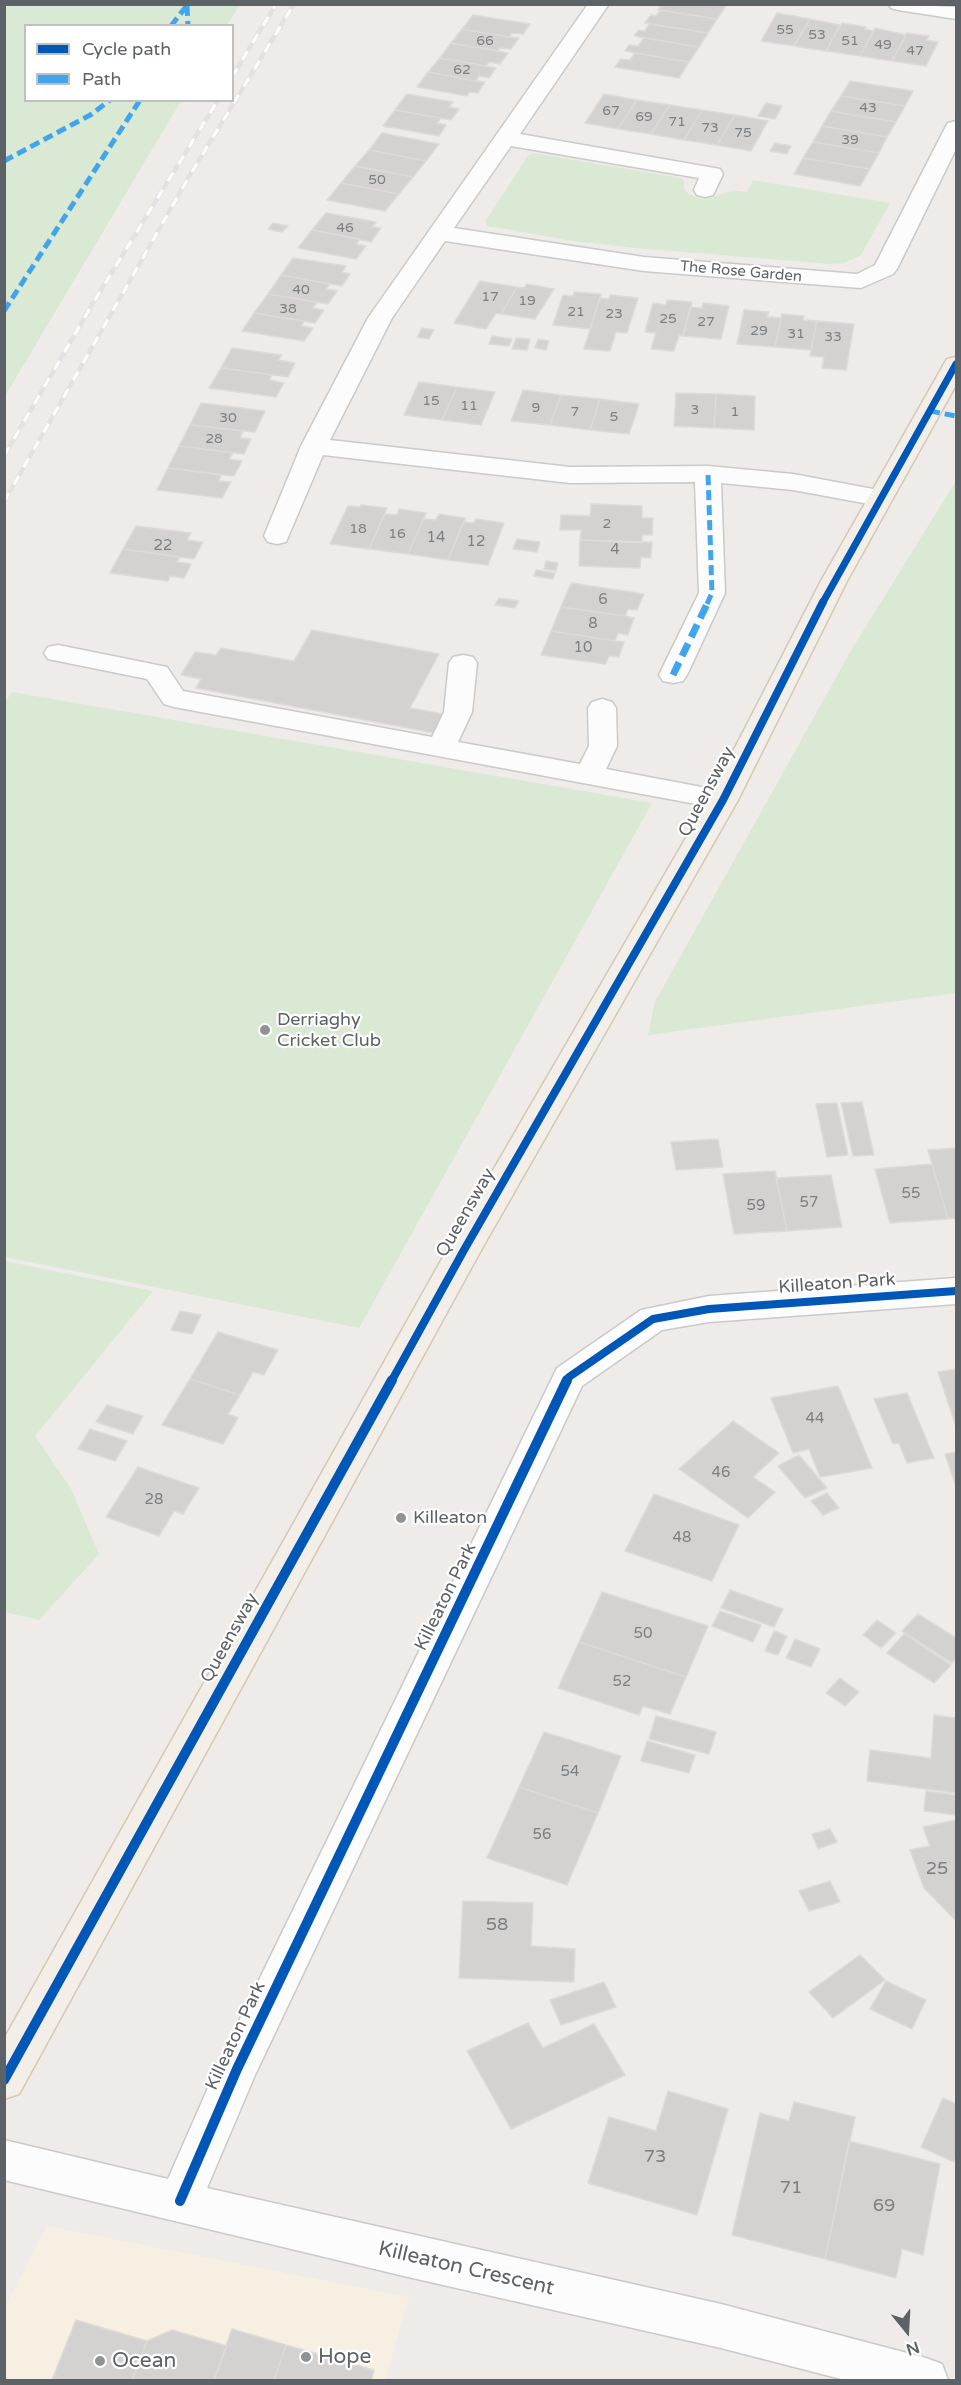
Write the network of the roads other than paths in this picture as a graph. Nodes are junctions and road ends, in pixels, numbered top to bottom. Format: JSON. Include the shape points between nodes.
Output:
{"nodes":[{"id":1,"x":599,"y":4,"type":"edge"},
{"id":2,"x":898,"y":4,"type":"edge"},
{"id":3,"x":957,"y":13,"type":"edge"},
{"id":4,"x":957,"y":128,"type":"edge"},
{"id":5,"x":505,"y":138,"type":"junction"},
{"id":6,"x":705,"y":190,"type":"dead end"},
{"id":7,"x":439,"y":232,"type":"junction"},
{"id":8,"x":957,"y":364,"type":"edge"},
{"id":9,"x":314,"y":446,"type":"junction"},
{"id":10,"x":708,"y":474,"type":"junction"},
{"id":11,"x":880,"y":498,"type":"junction"},
{"id":12,"x":277,"y":536,"type":"dead end"},
{"id":13,"x":58,"y":653,"type":"dead end"},
{"id":14,"x":463,"y":663,"type":"dead end"},
{"id":15,"x":674,"y":675,"type":"dead end"},
{"id":16,"x":602,"y":708,"type":"dead end"},
{"id":17,"x":441,"y":748,"type":"junction"},
{"id":18,"x":588,"y":776,"type":"junction"},
{"id":19,"x":723,"y":801,"type":"junction"},
{"id":20,"x":957,"y":1291,"type":"edge"},
{"id":21,"x":4,"y":2080,"type":"edge"},
{"id":22,"x":4,"y":2160,"type":"edge"},
{"id":23,"x":180,"y":2201,"type":"junction"},
{"id":24,"x":926,"y":2380,"type":"edge"}],
"edges":[{"from":1,"to":5,"type":"street"},
{"from":2,"to":3,"type":"street"},
{"from":4,"to":7,"type":"street","name":"The Rose Garden","via":[[885,269],[861,281],[644,264]]},
{"from":5,"to":6,"type":"street","via":[[712,174]]},
{"from":5,"to":7,"type":"street"},
{"from":7,"to":9,"type":"street","via":[[380,318]]},
{"from":8,"to":11,"type":"main road","name":"Queensway"},
{"from":9,"to":10,"type":"street","via":[[570,474]]},
{"from":9,"to":12,"type":"street"},
{"from":10,"to":11,"type":"street","via":[[793,482]]},
{"from":10,"to":15,"type":"street","via":[[712,593]]},
{"from":11,"to":19,"type":"main road","name":"Queensway"},
{"from":13,"to":17,"type":"street","via":[[157,673],[174,698]]},
{"from":14,"to":17,"type":"street","via":[[458,712]]},
{"from":16,"to":18,"type":"street","via":[[603,746]]},
{"from":17,"to":18,"type":"street"},
{"from":18,"to":19,"type":"street"},
{"from":19,"to":21,"type":"main road","name":"Queensway","via":[[458,1260]]},
{"from":20,"to":23,"type":"street","name":"Killeaton Park","via":[[709,1309],[653,1319],[569,1377],[237,2069]]},
{"from":22,"to":23,"type":"street","name":"Killeaton Crescent"},
{"from":23,"to":24,"type":"street","name":"Killeaton Crescent","via":[[722,2326]]}]}
